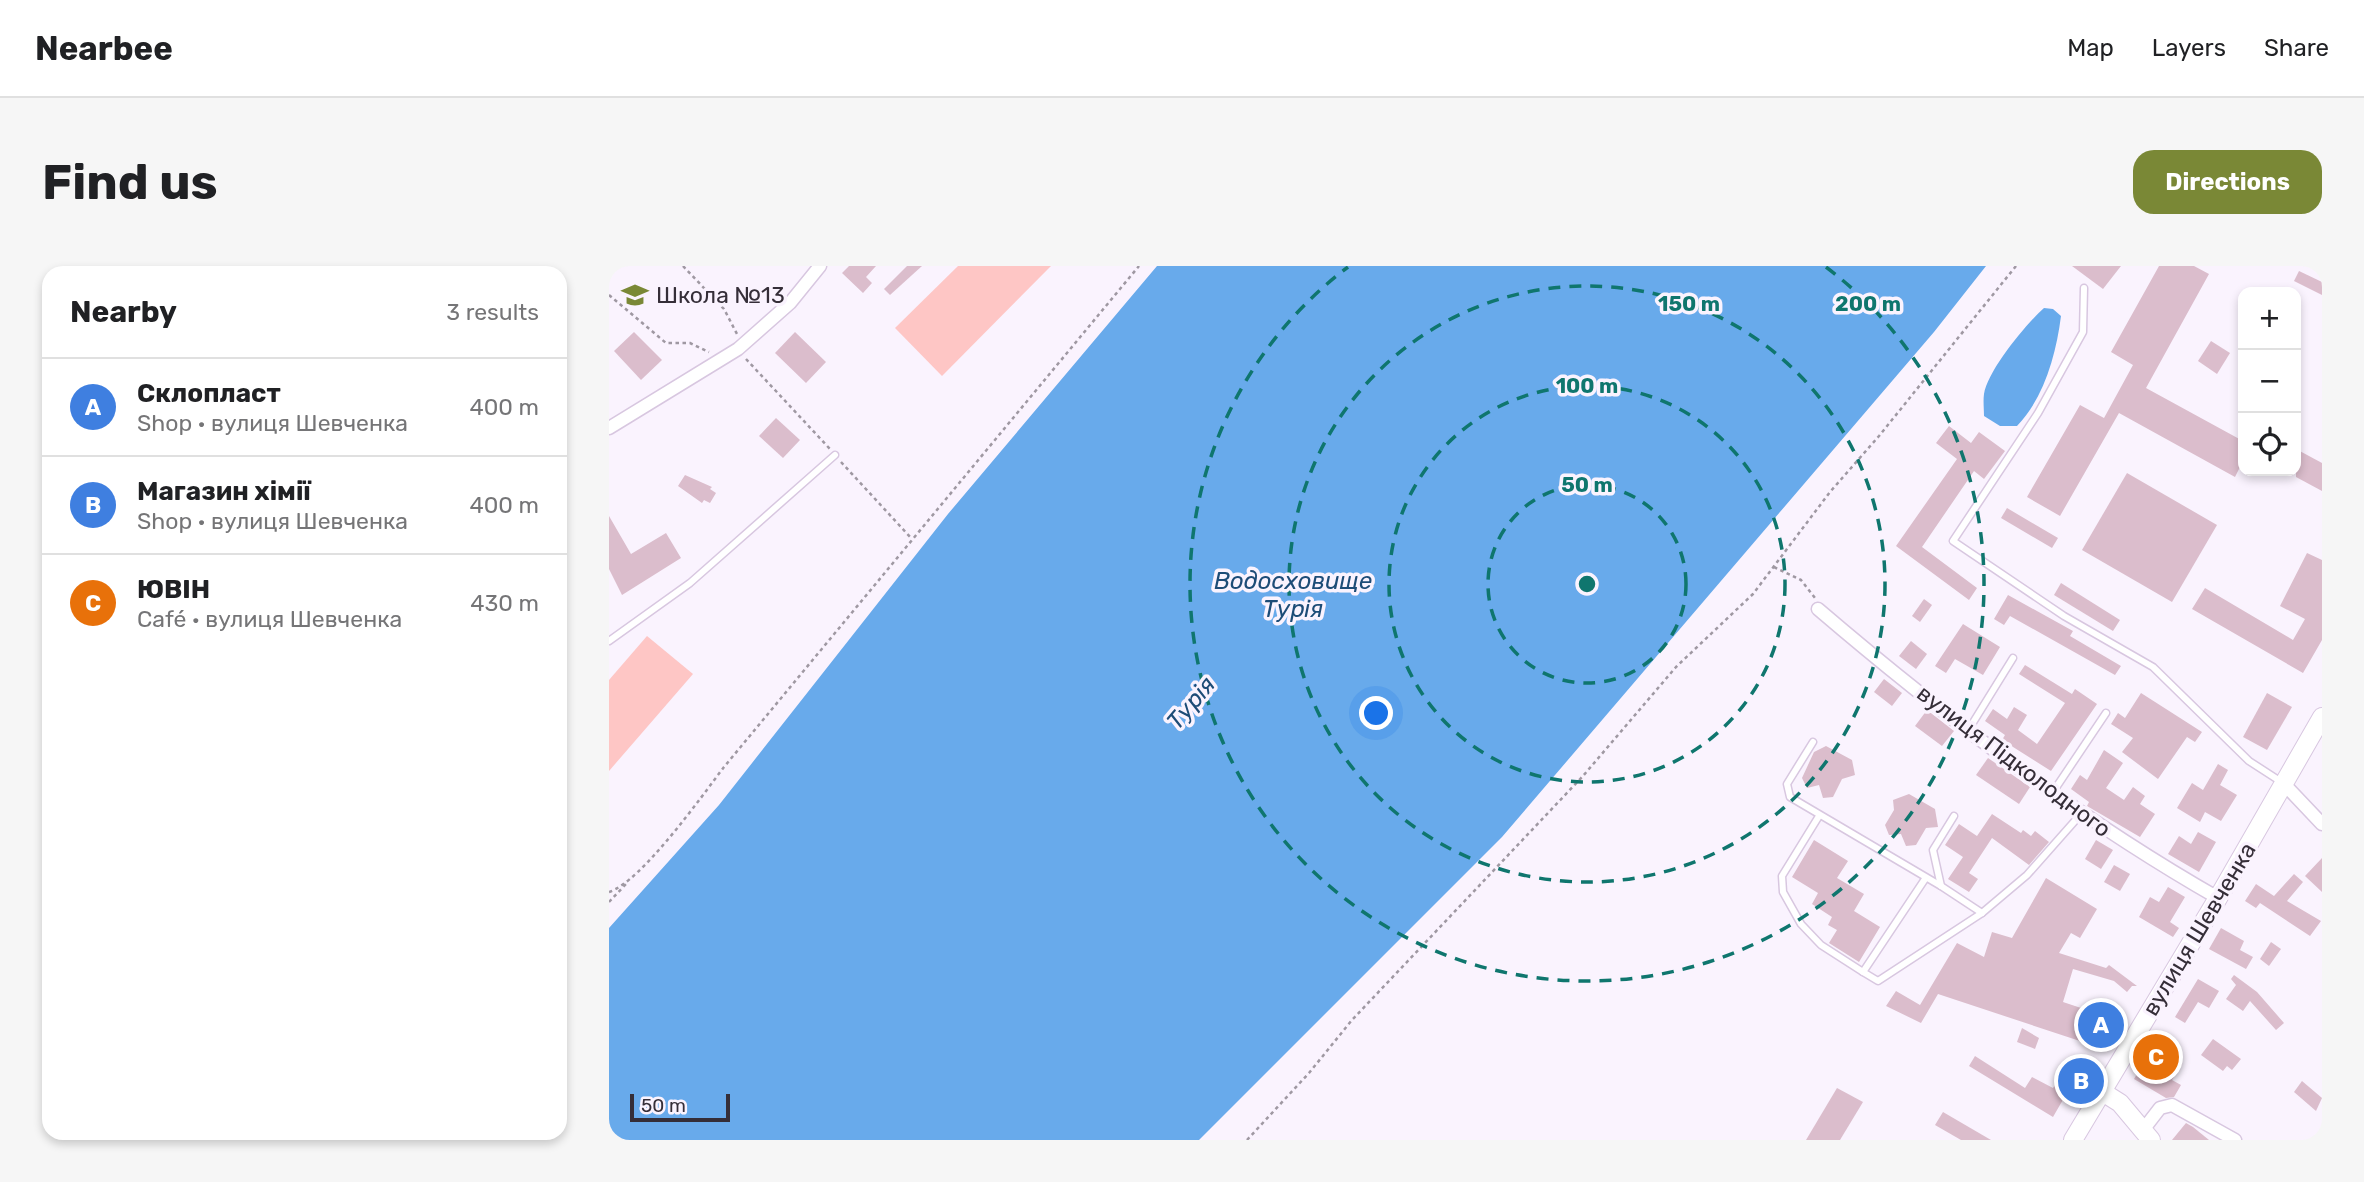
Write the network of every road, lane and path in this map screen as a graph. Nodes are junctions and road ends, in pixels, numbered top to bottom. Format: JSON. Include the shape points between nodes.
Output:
{"nodes":[{"id":1,"x":683,"y":266,"type":"edge"},
{"id":2,"x":820,"y":266,"type":"edge"},
{"id":3,"x":1139,"y":266,"type":"edge"},
{"id":4,"x":2016,"y":266,"type":"edge"},
{"id":5,"x":2084,"y":288,"type":"dead end"},
{"id":6,"x":609,"y":295,"type":"edge"},
{"id":7,"x":738,"y":349,"type":"junction"},
{"id":8,"x":722,"y":359,"type":"junction"},
{"id":9,"x":609,"y":428,"type":"edge"},
{"id":10,"x":835,"y":454,"type":"junction"},
{"id":11,"x":912,"y":539,"type":"junction"},
{"id":12,"x":1774,"y":567,"type":"junction"},
{"id":13,"x":1818,"y":609,"type":"joint"},
{"id":14,"x":609,"y":642,"type":"edge"},
{"id":15,"x":2013,"y":658,"type":"dead end"},
{"id":16,"x":2106,"y":713,"type":"dead end"},
{"id":17,"x":2322,"y":717,"type":"edge"},
{"id":18,"x":1969,"y":729,"type":"junction"},
{"id":19,"x":1813,"y":742,"type":"dead end"},
{"id":20,"x":2284,"y":784,"type":"junction"},
{"id":21,"x":2053,"y":792,"type":"junction"},
{"id":22,"x":2081,"y":814,"type":"junction"},
{"id":23,"x":1819,"y":816,"type":"junction"},
{"id":24,"x":1954,"y":816,"type":"dead end"},
{"id":25,"x":2322,"y":824,"type":"edge"},
{"id":26,"x":1926,"y":879,"type":"junction"},
{"id":27,"x":628,"y":882,"type":"junction"},
{"id":28,"x":1941,"y":886,"type":"junction"},
{"id":29,"x":609,"y":892,"type":"edge"},
{"id":30,"x":2218,"y":898,"type":"junction"},
{"id":31,"x":609,"y":902,"type":"edge"},
{"id":32,"x":1982,"y":913,"type":"junction"},
{"id":33,"x":1863,"y":972,"type":"junction"},
{"id":34,"x":2101,"y":1091,"type":"junction"},
{"id":35,"x":2147,"y":1135,"type":"edge"},
{"id":36,"x":1247,"y":1140,"type":"edge"},
{"id":37,"x":2073,"y":1140,"type":"edge"},
{"id":38,"x":2235,"y":1140,"type":"edge"}],
"edges":[{"from":1,"to":7,"type":"path","via":[[724,309],[736,329]]},
{"from":2,"to":7,"type":"street","via":[[790,303]]},
{"from":3,"to":11,"type":"path"},
{"from":4,"to":12,"type":"path"},
{"from":5,"to":20,"type":"lane","via":[[2083,332],[2038,413],[1953,541],[2064,616],[2153,667],[2249,761]]},
{"from":6,"to":8,"type":"path","via":[[666,343],[690,343]]},
{"from":7,"to":8,"type":"street"},
{"from":7,"to":10,"type":"path"},
{"from":8,"to":9,"type":"street"},
{"from":10,"to":11,"type":"path"},
{"from":10,"to":14,"type":"lane","via":[[690,583]]},
{"from":11,"to":27,"type":"path","via":[[673,834]]},
{"from":12,"to":13,"type":"path","via":[[1801,580],[1814,595]]},
{"from":12,"to":36,"type":"path","via":[[1753,594],[1676,667],[1583,776],[1352,1020]]},
{"from":13,"to":18,"type":"street","name":"вулиця Підколодного"},
{"from":15,"to":18,"type":"lane"},
{"from":16,"to":21,"type":"lane"},
{"from":17,"to":20,"type":"street","name":"вулиця Шевченка"},
{"from":18,"to":21,"type":"street","name":"вулиця Підколодного"},
{"from":19,"to":23,"type":"lane","via":[[1787,784],[1790,797]]},
{"from":20,"to":25,"type":"street"},
{"from":20,"to":30,"type":"street","name":"вулиця Шевченка"},
{"from":21,"to":22,"type":"street","name":"вулиця Підколодного"},
{"from":22,"to":30,"type":"street","name":"вулиця Підколодного"},
{"from":22,"to":32,"type":"lane","via":[[2027,875]]},
{"from":23,"to":26,"type":"lane"},
{"from":23,"to":33,"type":"lane","via":[[1781,876],[1783,892],[1801,924],[1821,945]]},
{"from":24,"to":28,"type":"lane","via":[[1933,850]]},
{"from":26,"to":28,"type":"lane"},
{"from":26,"to":33,"type":"lane"},
{"from":27,"to":29,"type":"path"},
{"from":27,"to":31,"type":"path"},
{"from":28,"to":32,"type":"lane"},
{"from":30,"to":34,"type":"street","name":"вулиця Шевченка"},
{"from":32,"to":33,"type":"lane","via":[[1878,981]]},
{"from":34,"to":35,"type":"street","via":[[2120,1103]]},
{"from":34,"to":37,"type":"street","name":"вулиця Шевченка"},
{"from":35,"to":38,"type":"street","via":[[2160,1108],[2172,1105]]}]}
